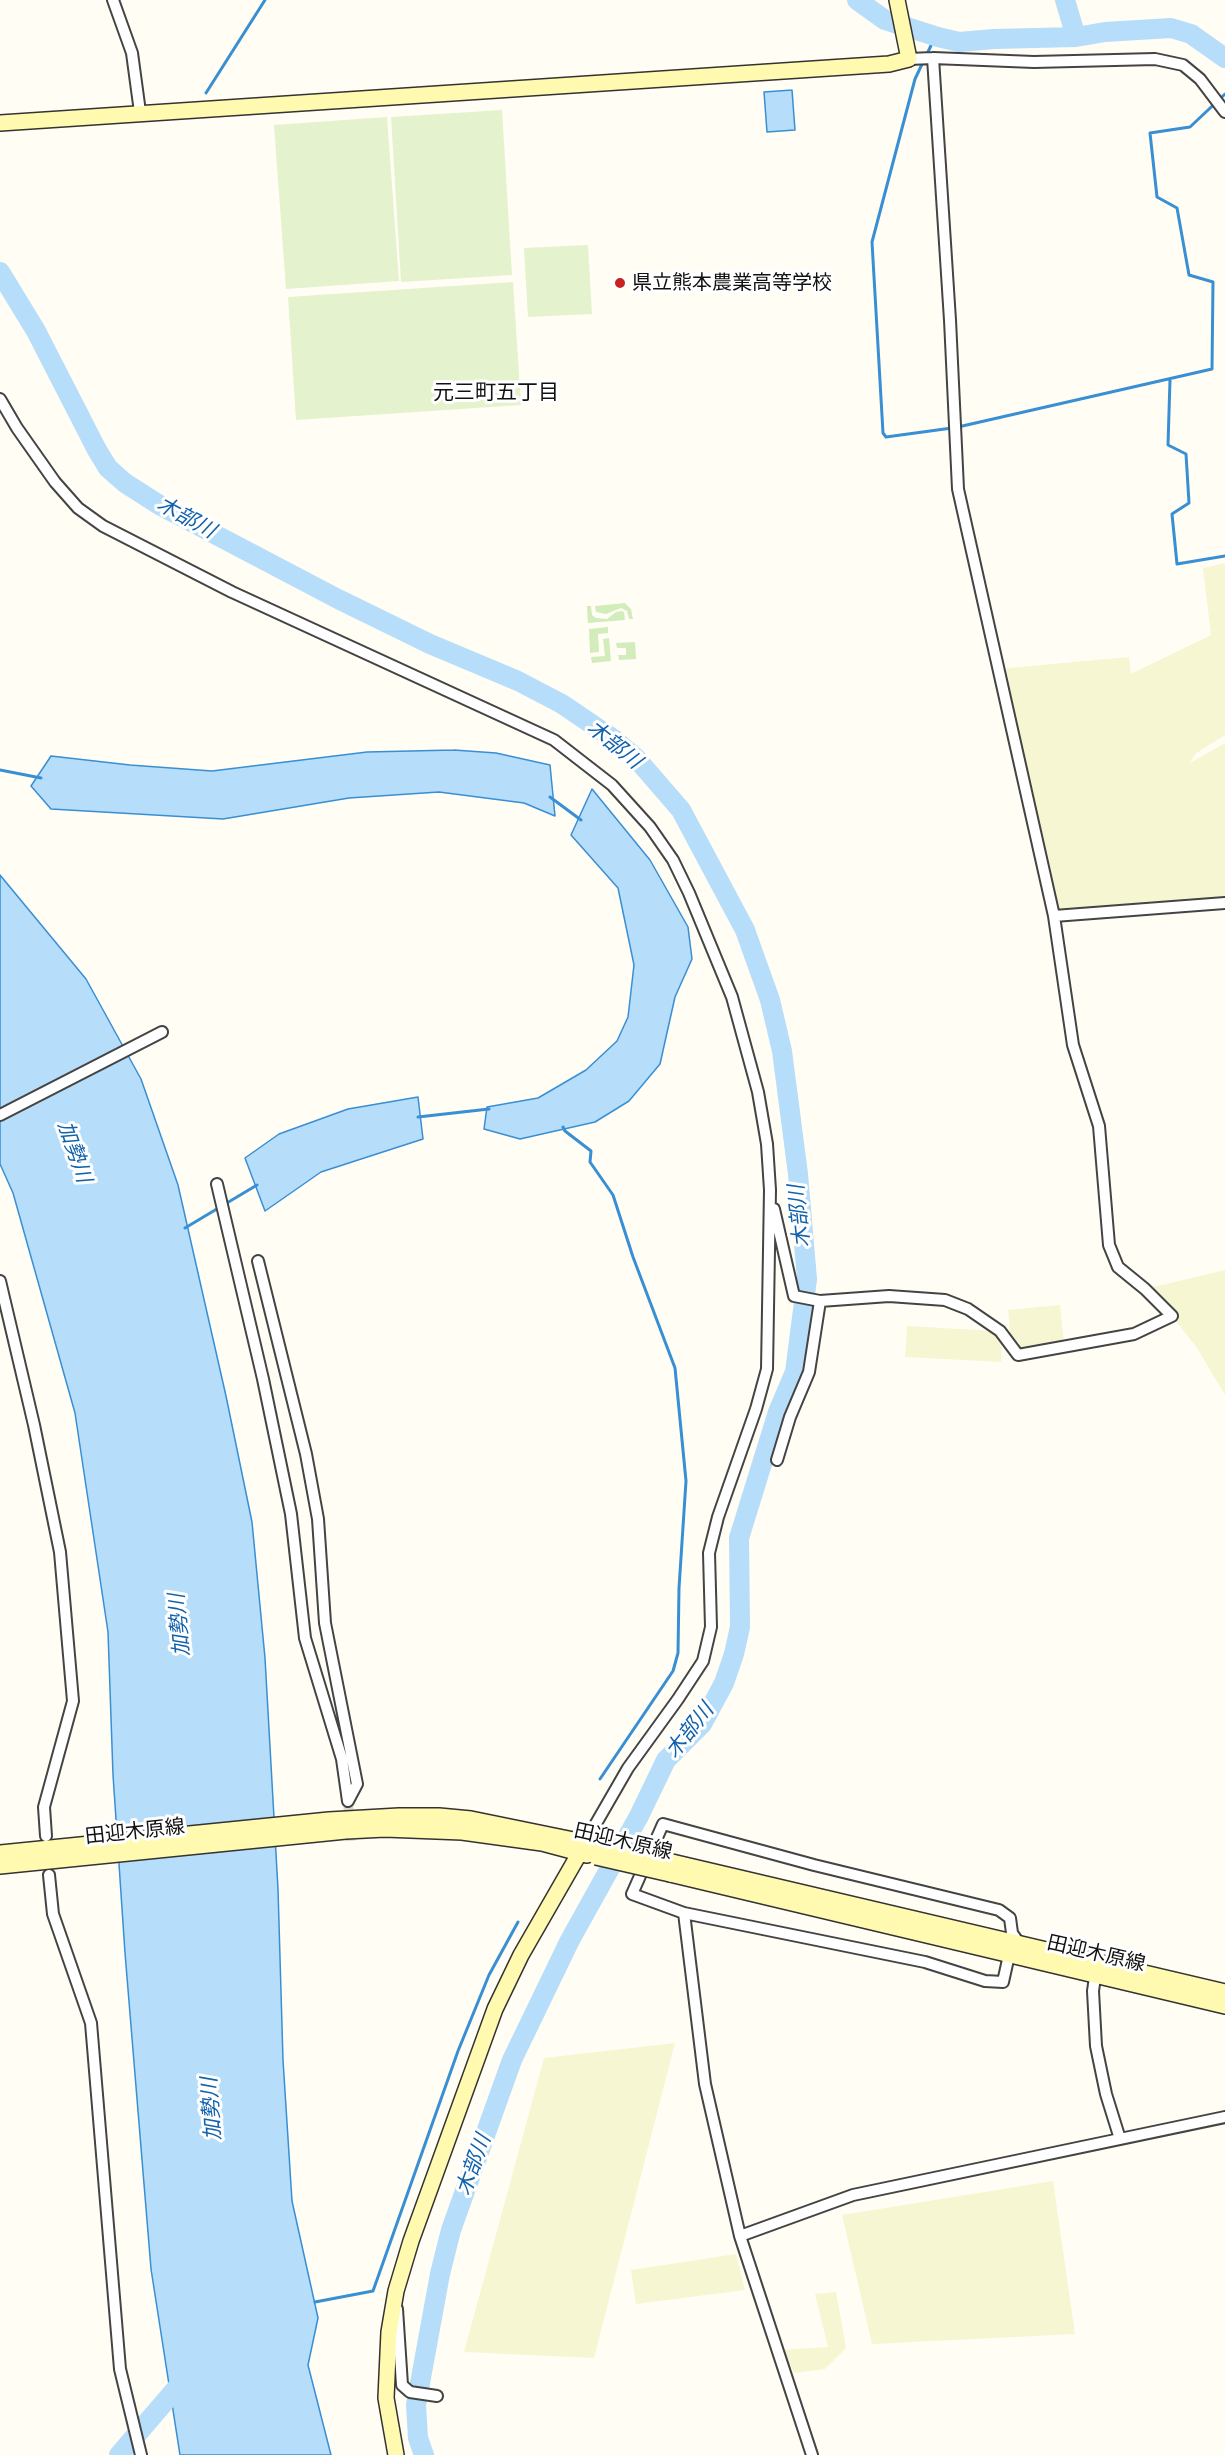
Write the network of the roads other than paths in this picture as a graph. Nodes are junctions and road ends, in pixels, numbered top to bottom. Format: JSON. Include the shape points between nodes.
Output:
{"nodes":[{"id":1,"x":113,"y":0,"type":"edge"},
{"id":2,"x":898,"y":3,"type":"edge"},
{"id":3,"x":908,"y":52,"type":"junction"},
{"id":4,"x":933,"y":58,"type":"junction"},
{"id":5,"x":140,"y":112,"type":"junction"},
{"id":6,"x":1225,"y":112,"type":"edge"},
{"id":7,"x":0,"y":123,"type":"edge"},
{"id":8,"x":0,"y":399,"type":"edge"},
{"id":9,"x":1225,"y":903,"type":"edge"},
{"id":10,"x":1054,"y":916,"type":"junction"},
{"id":11,"x":162,"y":1032,"type":"dead end"},
{"id":12,"x":0,"y":1115,"type":"edge"},
{"id":13,"x":217,"y":1184,"type":"dead end"},
{"id":14,"x":770,"y":1190,"type":"junction"},
{"id":15,"x":258,"y":1260,"type":"dead end"},
{"id":16,"x":0,"y":1281,"type":"edge"},
{"id":17,"x":817,"y":1301,"type":"junction"},
{"id":18,"x":777,"y":1460,"type":"dead end"},
{"id":19,"x":46,"y":1836,"type":"dead end"},
{"id":20,"x":582,"y":1848,"type":"junction"},
{"id":21,"x":0,"y":1853,"type":"edge"},
{"id":22,"x":75,"y":1853,"type":"junction"},
{"id":23,"x":0,"y":1866,"type":"edge"},
{"id":24,"x":49,"y":1875,"type":"dead end"},
{"id":25,"x":684,"y":1913,"type":"junction"},
{"id":26,"x":1014,"y":1949,"type":"junction"},
{"id":27,"x":1097,"y":1968,"type":"junction"},
{"id":28,"x":1225,"y":1992,"type":"edge"},
{"id":29,"x":1225,"y":2006,"type":"edge"},
{"id":30,"x":1225,"y":2117,"type":"edge"},
{"id":31,"x":1120,"y":2139,"type":"junction"},
{"id":32,"x":740,"y":2236,"type":"junction"},
{"id":33,"x":396,"y":2291,"type":"junction"},
{"id":34,"x":437,"y":2396,"type":"dead end"},
{"id":35,"x":141,"y":2455,"type":"edge"},
{"id":36,"x":396,"y":2455,"type":"edge"},
{"id":37,"x":812,"y":2455,"type":"edge"}],
"edges":[{"from":1,"to":5,"type":"street","via":[[132,53]]},
{"from":2,"to":3,"type":"street"},
{"from":3,"to":4,"type":"street"},
{"from":3,"to":5,"type":"street","via":[[889,64]]},
{"from":4,"to":6,"type":"street","via":[[1034,62],[1155,59],[1183,65],[1200,79]]},
{"from":4,"to":10,"type":"street","via":[[958,489]]},
{"from":5,"to":7,"type":"street"},
{"from":8,"to":14,"type":"street","via":[[55,482],[78,508],[103,526],[232,592],[554,740],[633,806],[677,868],[732,997],[760,1102]]},
{"from":9,"to":10,"type":"street"},
{"from":10,"to":17,"type":"street","via":[[1073,1045],[1099,1126],[1108,1245],[1118,1267],[1172,1316],[1134,1334],[1018,1355],[1000,1331],[968,1308],[945,1300],[889,1296]]},
{"from":11,"to":12,"type":"street"},
{"from":13,"to":15,"type":"street","via":[[291,1514],[305,1638],[342,1759],[348,1802],[357,1784],[325,1623],[318,1519]]},
{"from":14,"to":17,"type":"street","via":[[794,1296]]},
{"from":14,"to":20,"type":"street","via":[[767,1369],[709,1553],[711,1627],[703,1661],[628,1768]]},
{"from":16,"to":19,"type":"street","via":[[60,1552],[73,1701],[44,1807]]},
{"from":17,"to":18,"type":"street","via":[[809,1372]]},
{"from":20,"to":22,"type":"street","name":"田迎木原線","via":[[462,1832],[286,1831]]},
{"from":20,"to":26,"type":"street","name":"田迎木原線","bridge":true},
{"from":20,"to":33,"type":"street","via":[[495,2009]]},
{"from":21,"to":22,"type":"street","name":"田迎木原線"},
{"from":22,"to":23,"type":"street","name":"田迎木原線"},
{"from":24,"to":35,"type":"street","via":[[53,1914],[91,2023],[120,2369]]},
{"from":25,"to":26,"type":"street","via":[[925,1962],[985,1981],[1003,1982]]},
{"from":25,"to":26,"type":"street","via":[[632,1894],[663,1824],[999,1910],[1010,1918]]},
{"from":25,"to":32,"type":"street","via":[[705,2084]]},
{"from":26,"to":27,"type":"street","name":"田迎木原線"},
{"from":27,"to":28,"type":"street","name":"田迎木原線"},
{"from":27,"to":29,"type":"street","name":"田迎木原線"},
{"from":27,"to":31,"type":"street","via":[[1094,2010],[1101,2073]]},
{"from":30,"to":31,"type":"street"},
{"from":31,"to":32,"type":"street","via":[[853,2195]]},
{"from":32,"to":37,"type":"street"},
{"from":33,"to":34,"type":"street","via":[[402,2385],[410,2392]]},
{"from":33,"to":36,"type":"street","via":[[389,2332],[386,2398]]}]}
